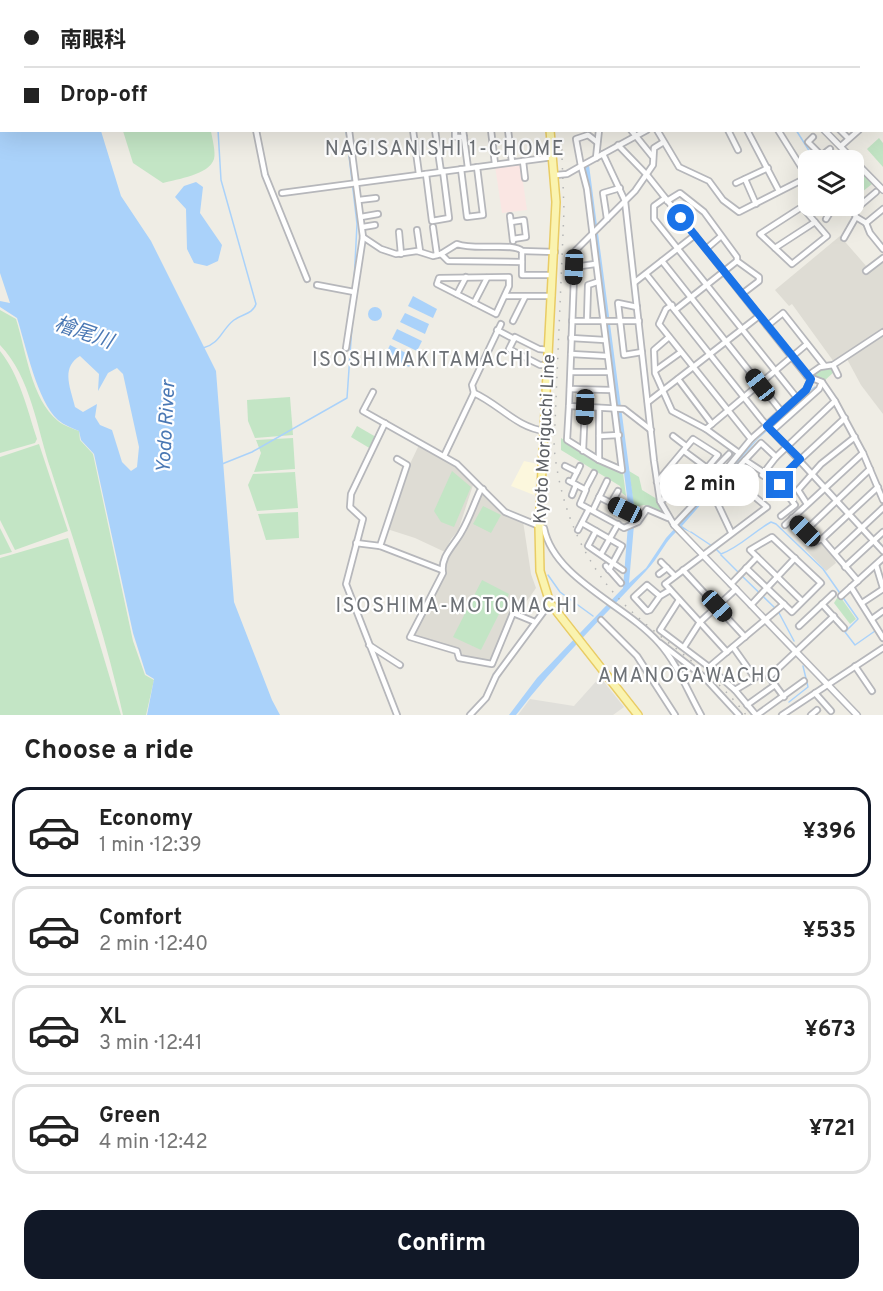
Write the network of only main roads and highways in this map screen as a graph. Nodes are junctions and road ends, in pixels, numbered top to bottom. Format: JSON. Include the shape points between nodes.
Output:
{"nodes":[{"id":1,"x":550,"y":132,"type":"edge"},
{"id":2,"x":639,"y":715,"type":"edge"}],
"edges":[{"from":1,"to":2,"type":"main road","name":"Kyoto Moriguchi Line","via":[[556,176],[555,252],[539,527],[540,571],[550,603]]}]}
